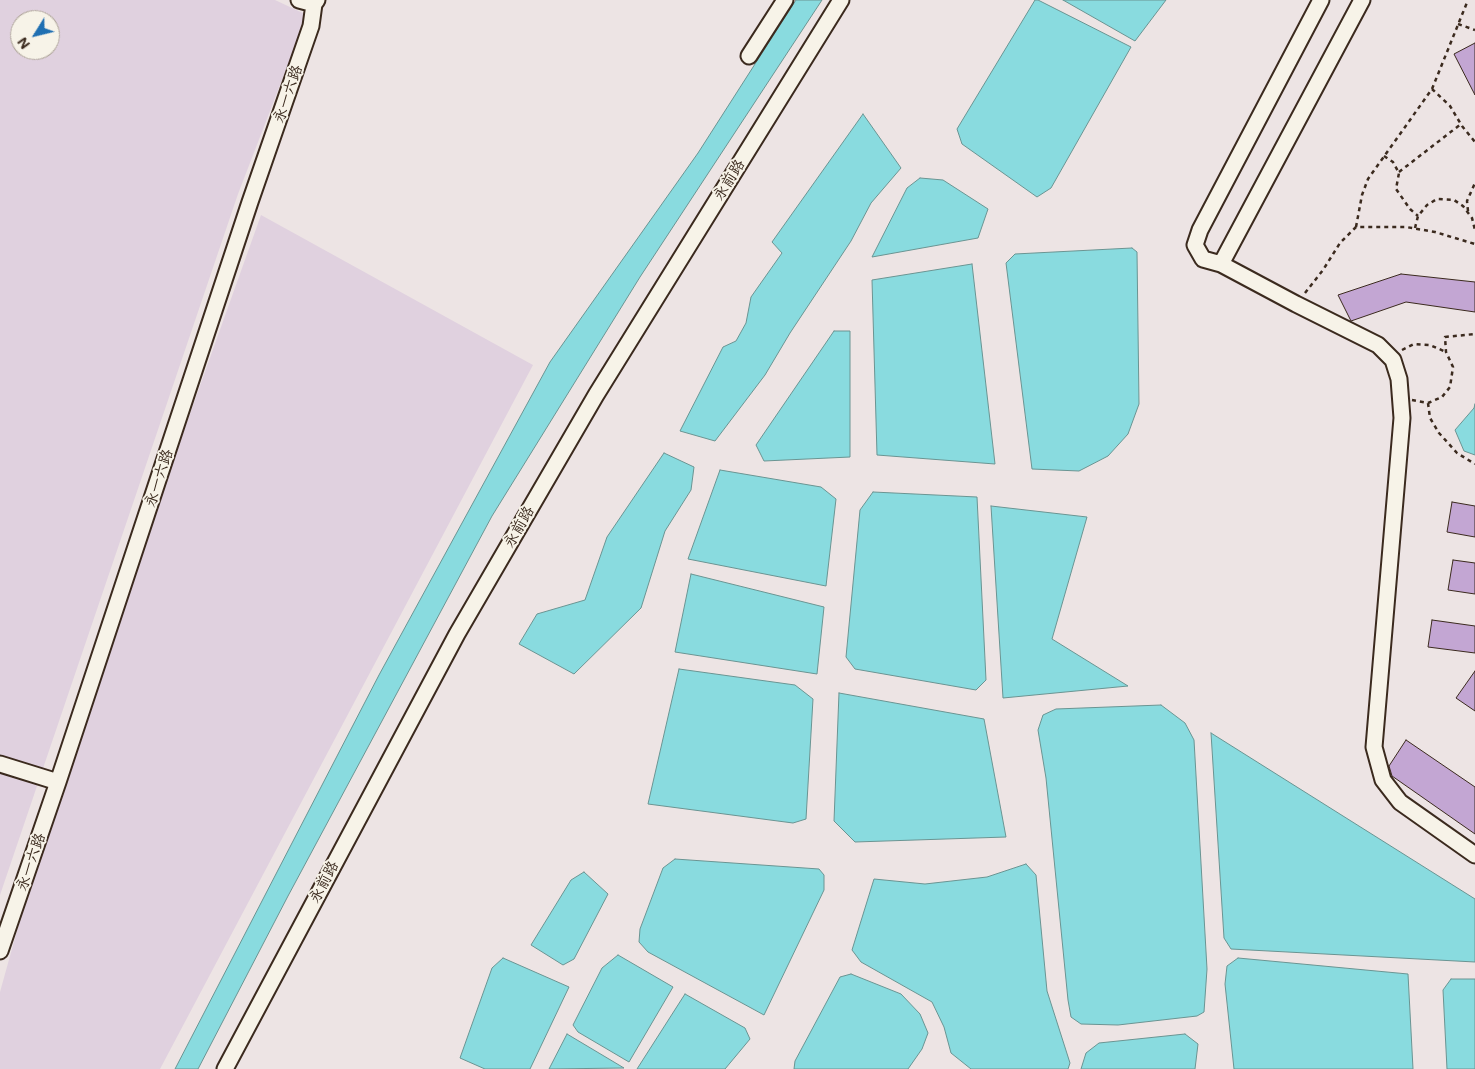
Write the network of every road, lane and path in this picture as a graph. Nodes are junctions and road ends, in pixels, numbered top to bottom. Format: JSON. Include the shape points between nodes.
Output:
{"nodes":[{"id":1,"x":785,"y":0,"type":"edge"},
{"id":2,"x":841,"y":0,"type":"edge"},
{"id":3,"x":1321,"y":0,"type":"edge"},
{"id":4,"x":1362,"y":0,"type":"edge"},
{"id":5,"x":1468,"y":0,"type":"edge"},
{"id":6,"x":310,"y":1,"type":"edge"},
{"id":7,"x":1458,"y":24,"type":"junction"},
{"id":8,"x":1475,"y":30,"type":"edge"},
{"id":9,"x":749,"y":56,"type":"dead end"},
{"id":10,"x":1432,"y":89,"type":"junction"},
{"id":11,"x":1461,"y":124,"type":"junction"},
{"id":12,"x":1475,"y":142,"type":"edge"},
{"id":13,"x":1384,"y":156,"type":"junction"},
{"id":14,"x":1399,"y":172,"type":"junction"},
{"id":15,"x":1475,"y":183,"type":"edge"},
{"id":16,"x":1468,"y":212,"type":"junction"},
{"id":17,"x":1418,"y":216,"type":"junction"},
{"id":18,"x":1356,"y":227,"type":"junction"},
{"id":19,"x":1415,"y":228,"type":"junction"},
{"id":20,"x":1475,"y":230,"type":"edge"},
{"id":21,"x":1475,"y":244,"type":"edge"},
{"id":22,"x":1221,"y":264,"type":"junction"},
{"id":23,"x":1296,"y":304,"type":"junction"},
{"id":24,"x":1475,"y":334,"type":"edge"},
{"id":25,"x":1446,"y":352,"type":"junction"},
{"id":26,"x":1392,"y":360,"type":"junction"},
{"id":27,"x":1475,"y":464,"type":"edge"},
{"id":28,"x":0,"y":764,"type":"edge"},
{"id":29,"x":58,"y":782,"type":"junction"},
{"id":30,"x":1475,"y":855,"type":"edge"},
{"id":31,"x":0,"y":951,"type":"edge"},
{"id":32,"x":225,"y":1069,"type":"edge"}],
"edges":[{"from":1,"to":9,"type":"street"},
{"from":2,"to":32,"type":"street","name":"永前路","via":[[596,395],[456,634]]},
{"from":3,"to":22,"type":"street","via":[[1200,230],[1195,245],[1203,259]]},
{"from":4,"to":22,"type":"street"},
{"from":5,"to":7,"type":"path"},
{"from":6,"to":29,"type":"street","name":"永一六路","via":[[312,26],[250,202]]},
{"from":7,"to":8,"type":"path"},
{"from":7,"to":10,"type":"path"},
{"from":10,"to":11,"type":"path","via":[[1450,106]]},
{"from":10,"to":13,"type":"path"},
{"from":11,"to":12,"type":"path"},
{"from":11,"to":14,"type":"path"},
{"from":13,"to":14,"type":"path"},
{"from":13,"to":18,"type":"path","via":[[1368,179]]},
{"from":14,"to":17,"type":"path","via":[[1396,188]]},
{"from":15,"to":16,"type":"path","via":[[1467,202]]},
{"from":16,"to":17,"type":"path","via":[[1454,200],[1438,198]]},
{"from":16,"to":20,"type":"path"},
{"from":17,"to":19,"type":"path"},
{"from":18,"to":19,"type":"path"},
{"from":18,"to":23,"type":"path","via":[[1340,243]]},
{"from":19,"to":21,"type":"path"},
{"from":22,"to":23,"type":"street"},
{"from":23,"to":26,"type":"street","via":[[1378,345]]},
{"from":24,"to":25,"type":"path","via":[[1445,337]]},
{"from":25,"to":26,"type":"path","via":[[1430,345],[1414,344]]},
{"from":25,"to":27,"type":"path","via":[[1453,367],[1450,387],[1442,397],[1428,402],[1430,418],[1457,453]]},
{"from":26,"to":30,"type":"street","via":[[1399,379],[1402,418],[1374,747],[1383,780],[1400,802]]},
{"from":28,"to":29,"type":"street"},
{"from":29,"to":31,"type":"street","name":"永一六路"}]}
